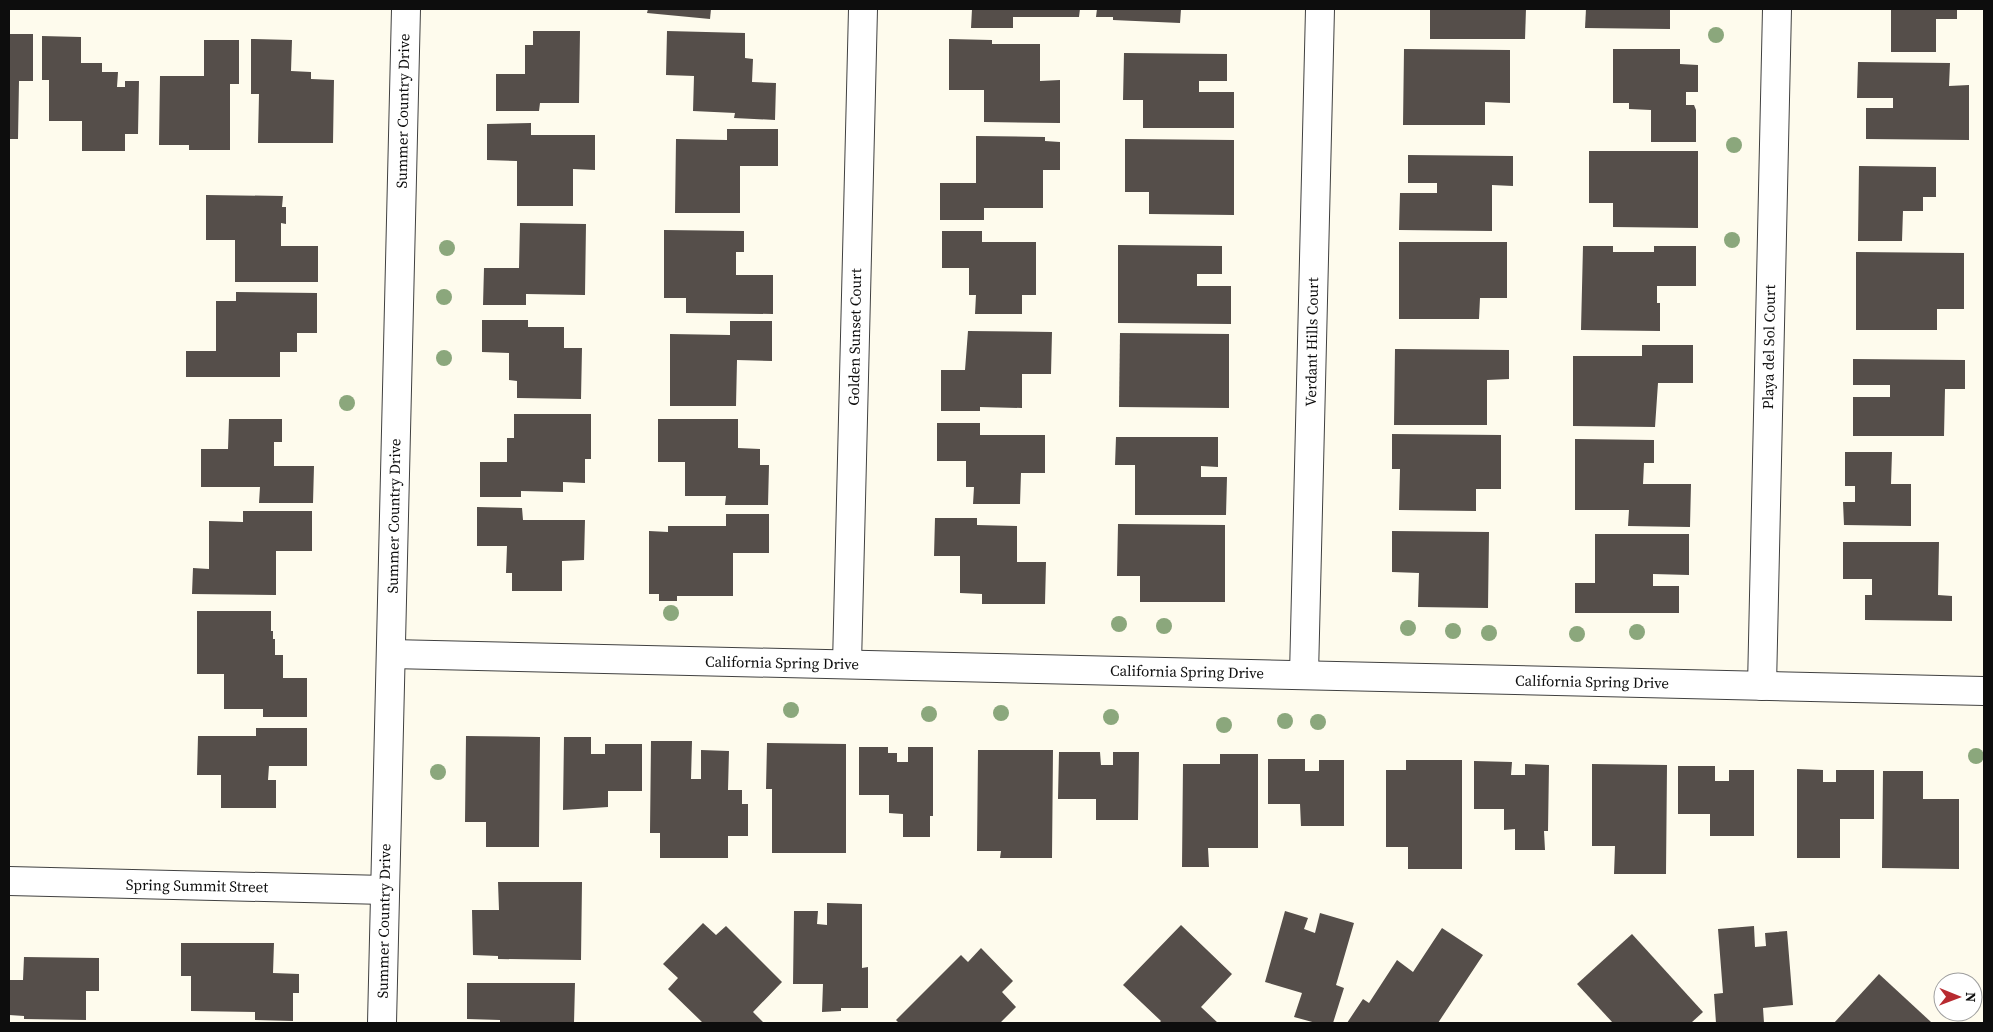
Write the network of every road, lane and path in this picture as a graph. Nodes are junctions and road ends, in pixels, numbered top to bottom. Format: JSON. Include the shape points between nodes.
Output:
{"nodes":[{"id":1,"x":406,"y":9,"type":"edge"},
{"id":2,"x":863,"y":9,"type":"edge"},
{"id":3,"x":1320,"y":9,"type":"edge"},
{"id":4,"x":1777,"y":9,"type":"edge"},
{"id":5,"x":390,"y":654,"type":"junction"},
{"id":6,"x":847,"y":664,"type":"junction"},
{"id":7,"x":1304,"y":675,"type":"junction"},
{"id":8,"x":1762,"y":686,"type":"junction"},
{"id":9,"x":1984,"y":691,"type":"edge"},
{"id":10,"x":9,"y":881,"type":"edge"},
{"id":11,"x":385,"y":890,"type":"junction"},
{"id":12,"x":382,"y":1023,"type":"edge"}],
"edges":[{"from":1,"to":5,"type":"street","name":"Summer Country Drive"},
{"from":2,"to":6,"type":"street","name":"Golden Sunset Court"},
{"from":3,"to":7,"type":"street","name":"Verdant Hills Court"},
{"from":4,"to":8,"type":"street","name":"Playa del Sol Court"},
{"from":5,"to":6,"type":"street","name":"California Spring Drive"},
{"from":5,"to":11,"type":"street","name":"Summer Country Drive"},
{"from":6,"to":7,"type":"street","name":"California Spring Drive"},
{"from":7,"to":8,"type":"street","name":"California Spring Drive"},
{"from":8,"to":9,"type":"street","name":"California Spring Drive"},
{"from":10,"to":11,"type":"street","name":"Spring Summit Street"},
{"from":11,"to":12,"type":"street","name":"Summer Country Drive"}]}
